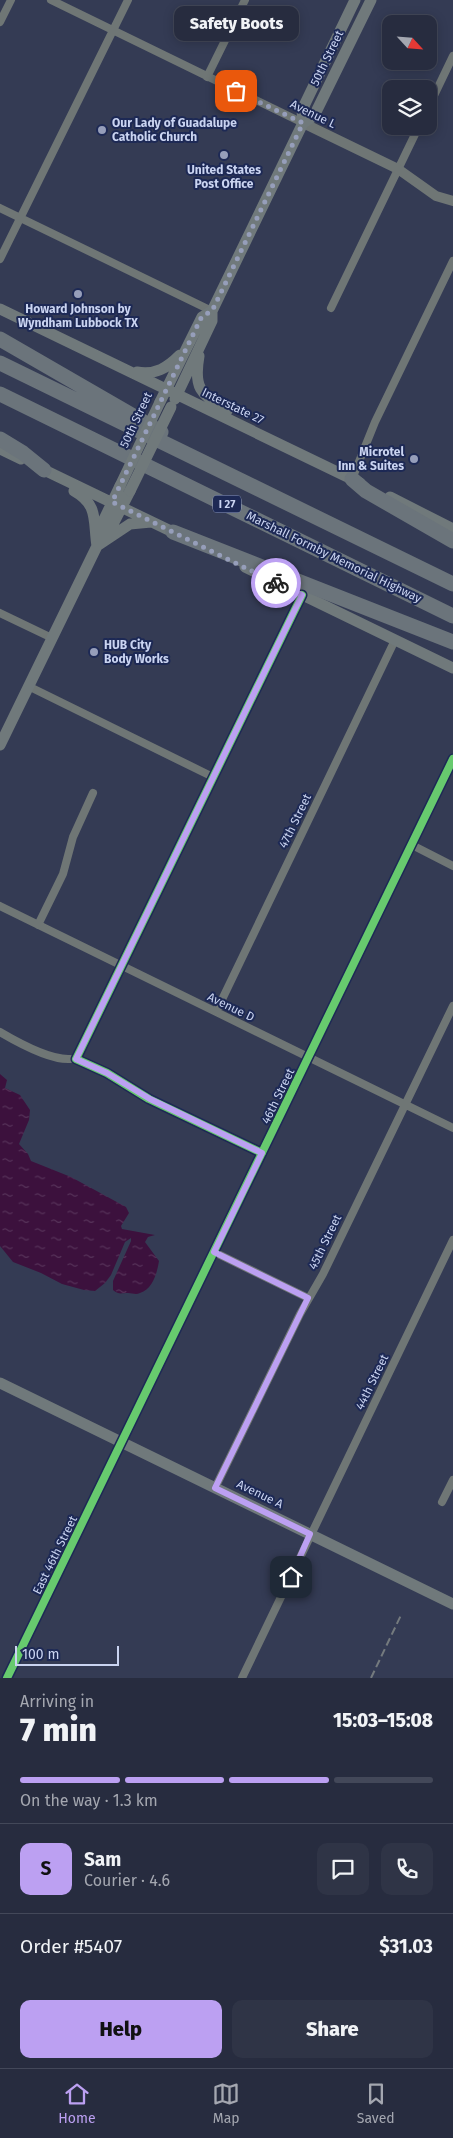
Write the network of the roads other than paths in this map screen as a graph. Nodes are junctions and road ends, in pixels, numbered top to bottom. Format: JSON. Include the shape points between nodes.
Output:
{"nodes":[{"id":1,"x":11,"y":0,"type":"edge"},
{"id":2,"x":51,"y":0,"type":"edge"},
{"id":3,"x":128,"y":0,"type":"edge"},
{"id":4,"x":244,"y":0,"type":"edge"},
{"id":5,"x":355,"y":0,"type":"edge"},
{"id":6,"x":371,"y":0,"type":"edge"},
{"id":7,"x":0,"y":22,"type":"edge"},
{"id":8,"x":113,"y":31,"type":"junction"},
{"id":9,"x":453,"y":56,"type":"edge"},
{"id":10,"x":207,"y":77,"type":"junction"},
{"id":11,"x":437,"y":89,"type":"edge"},
{"id":12,"x":303,"y":123,"type":"junction"},
{"id":13,"x":415,"y":135,"type":"edge"},
{"id":14,"x":398,"y":169,"type":"junction"},
{"id":15,"x":453,"y":201,"type":"edge"},
{"id":16,"x":0,"y":208,"type":"edge"},
{"id":17,"x":20,"y":218,"type":"junction"},
{"id":18,"x":0,"y":260,"type":"edge"},
{"id":19,"x":453,"y":261,"type":"edge"},
{"id":20,"x":331,"y":308,"type":"dead end"},
{"id":21,"x":0,"y":309,"type":"edge"},
{"id":22,"x":212,"y":311,"type":"junction"},
{"id":23,"x":0,"y":339,"type":"edge"},
{"id":24,"x":203,"y":339,"type":"junction"},
{"id":25,"x":185,"y":350,"type":"junction"},
{"id":26,"x":0,"y":363,"type":"edge"},
{"id":27,"x":122,"y":368,"type":"junction"},
{"id":28,"x":166,"y":389,"type":"junction"},
{"id":29,"x":0,"y":394,"type":"edge"},
{"id":30,"x":177,"y":394,"type":"junction"},
{"id":31,"x":255,"y":431,"type":"junction"},
{"id":32,"x":0,"y":439,"type":"edge"},
{"id":33,"x":0,"y":449,"type":"edge"},
{"id":34,"x":49,"y":472,"type":"junction"},
{"id":35,"x":352,"y":479,"type":"junction"},
{"id":36,"x":125,"y":489,"type":"junction"},
{"id":37,"x":256,"y":489,"type":"junction"},
{"id":38,"x":117,"y":505,"type":"junction"},
{"id":39,"x":152,"y":522,"type":"junction"},
{"id":40,"x":453,"y":529,"type":"edge"},
{"id":41,"x":173,"y":532,"type":"junction"},
{"id":42,"x":99,"y":542,"type":"junction"},
{"id":43,"x":453,"y":542,"type":"edge"},
{"id":44,"x":453,"y":584,"type":"edge"},
{"id":45,"x":302,"y":595,"type":"junction"},
{"id":46,"x":0,"y":613,"type":"edge"},
{"id":47,"x":453,"y":616,"type":"edge"},
{"id":48,"x":52,"y":638,"type":"junction"},
{"id":49,"x":395,"y":640,"type":"junction"},
{"id":50,"x":453,"y":642,"type":"edge"},
{"id":51,"x":453,"y":668,"type":"edge"},
{"id":52,"x":28,"y":686,"type":"junction"},
{"id":53,"x":0,"y":745,"type":"edge"},
{"id":54,"x":453,"y":759,"type":"edge"},
{"id":55,"x":213,"y":778,"type":"junction"},
{"id":56,"x":93,"y":793,"type":"dead end"},
{"id":57,"x":412,"y":845,"type":"junction"},
{"id":58,"x":453,"y":866,"type":"edge"},
{"id":59,"x":0,"y":906,"type":"edge"},
{"id":60,"x":38,"y":925,"type":"junction"},
{"id":61,"x":121,"y":965,"type":"junction"},
{"id":62,"x":453,"y":1006,"type":"edge"},
{"id":63,"x":216,"y":1012,"type":"junction"},
{"id":64,"x":0,"y":1032,"type":"edge"},
{"id":65,"x":310,"y":1056,"type":"junction"},
{"id":66,"x":73,"y":1059,"type":"junction"},
{"id":67,"x":405,"y":1103,"type":"junction"},
{"id":68,"x":453,"y":1128,"type":"edge"},
{"id":69,"x":262,"y":1153,"type":"junction"},
{"id":70,"x":453,"y":1240,"type":"edge"},
{"id":71,"x":214,"y":1252,"type":"junction"},
{"id":72,"x":308,"y":1298,"type":"junction"},
{"id":73,"x":0,"y":1382,"type":"edge"},
{"id":74,"x":121,"y":1442,"type":"junction"},
{"id":75,"x":453,"y":1480,"type":"edge"},
{"id":76,"x":215,"y":1488,"type":"junction"},
{"id":77,"x":442,"y":1502,"type":"dead end"},
{"id":78,"x":310,"y":1534,"type":"junction"},
{"id":79,"x":453,"y":1604,"type":"edge"},
{"id":80,"x":8,"y":1678,"type":"edge"},
{"id":81,"x":242,"y":1678,"type":"edge"}],
"edges":[{"from":1,"to":7,"type":"street"},
{"from":2,"to":8,"type":"street","name":"Avenue L"},
{"from":3,"to":8,"type":"street"},
{"from":4,"to":10,"type":"street"},
{"from":5,"to":12,"type":"main road","name":"50th Street","via":[[302,110]]},
{"from":6,"to":12,"type":"main road","name":"50th Street","via":[[314,116]]},
{"from":8,"to":10,"type":"street","name":"Avenue L"},
{"from":8,"to":17,"type":"street"},
{"from":9,"to":11,"type":"street"},
{"from":10,"to":12,"type":"street","name":"Avenue L"},
{"from":12,"to":14,"type":"street","name":"Avenue L"},
{"from":12,"to":22,"type":"main road","name":"50th Street"},
{"from":13,"to":14,"type":"street"},
{"from":14,"to":15,"type":"street","name":"Avenue L","via":[[436,196]]},
{"from":14,"to":20,"type":"street"},
{"from":16,"to":17,"type":"street"},
{"from":17,"to":18,"type":"street"},
{"from":17,"to":22,"type":"street"},
{"from":19,"to":35,"type":"street","via":[[375,422]]},
{"from":21,"to":27,"type":"main road","name":"Interstate 27"},
{"from":22,"to":24,"type":"main road","name":"50th Street","via":[[212,321]]},
{"from":22,"to":25,"type":"main road","name":"50th Street","via":[[202,316]]},
{"from":23,"to":37,"type":"highway"},
{"from":24,"to":30,"type":"main road","name":"50th Street"},
{"from":24,"to":31,"type":"main road","via":[[197,368],[204,395]]},
{"from":25,"to":27,"type":"main road","via":[[160,371],[144,373]]},
{"from":25,"to":28,"type":"main road","name":"50th Street"},
{"from":26,"to":37,"type":"highway","number":"I 27"},
{"from":27,"to":28,"type":"main road","name":"Interstate 27"},
{"from":28,"to":30,"type":"main road","name":"Interstate 27"},
{"from":28,"to":36,"type":"main road","name":"50th Street","bridge":true},
{"from":29,"to":47,"type":"highway","name":"Marshall Formby Memorial Highway","number":"I 27"},
{"from":30,"to":31,"type":"main road","name":"Interstate 27"},
{"from":30,"to":36,"type":"main road","name":"50th Street","bridge":true},
{"from":31,"to":35,"type":"main road","name":"Interstate 27"},
{"from":32,"to":34,"type":"highway"},
{"from":33,"to":34,"type":"main road"},
{"from":34,"to":38,"type":"main road"},
{"from":34,"to":42,"type":"main road","via":[[88,501]]},
{"from":35,"to":40,"type":"main road","name":"Interstate 27"},
{"from":35,"to":43,"type":"highway","via":[[366,491]]},
{"from":36,"to":38,"type":"main road","name":"50th Street"},
{"from":37,"to":44,"type":"highway","number":"I 27"},
{"from":38,"to":39,"type":"main road"},
{"from":38,"to":42,"type":"main road","name":"50th Street"},
{"from":39,"to":41,"type":"main road"},
{"from":39,"to":42,"type":"main road","via":[[130,524]]},
{"from":41,"to":45,"type":"main road"},
{"from":41,"to":50,"type":"highway"},
{"from":42,"to":48,"type":"main road","name":"50th Street"},
{"from":45,"to":49,"type":"main road"},
{"from":45,"to":55,"type":"street"},
{"from":46,"to":48,"type":"street"},
{"from":48,"to":52,"type":"main road","name":"50th Street"},
{"from":49,"to":51,"type":"main road"},
{"from":49,"to":63,"type":"street","name":"47th Street"},
{"from":52,"to":53,"type":"main road","name":"50th Street"},
{"from":52,"to":55,"type":"street"},
{"from":54,"to":57,"type":"street","name":"46th Street"},
{"from":55,"to":61,"type":"street"},
{"from":56,"to":60,"type":"street","via":[[76,830],[63,874]]},
{"from":57,"to":58,"type":"street"},
{"from":57,"to":65,"type":"street","name":"46th Street"},
{"from":59,"to":60,"type":"street","name":"Avenue D"},
{"from":60,"to":61,"type":"street","name":"Avenue D"},
{"from":61,"to":63,"type":"street","name":"Avenue D"},
{"from":61,"to":66,"type":"street"},
{"from":62,"to":67,"type":"street","name":"45th Street"},
{"from":63,"to":65,"type":"street","name":"Avenue D"},
{"from":64,"to":66,"type":"street","via":[[58,1058]]},
{"from":65,"to":67,"type":"street","name":"Avenue D"},
{"from":65,"to":69,"type":"street","name":"46th Street"},
{"from":66,"to":69,"type":"street","via":[[107,1073],[150,1099]]},
{"from":67,"to":68,"type":"street","name":"Avenue D"},
{"from":67,"to":72,"type":"street","name":"45th Street"},
{"from":69,"to":71,"type":"street","name":"46th Street"},
{"from":70,"to":78,"type":"street","name":"44th Street"},
{"from":71,"to":72,"type":"street"},
{"from":71,"to":74,"type":"street","name":"46th Street"},
{"from":72,"to":76,"type":"street","name":"45th Street"},
{"from":73,"to":74,"type":"main road","name":"Avenue A"},
{"from":74,"to":76,"type":"main road","name":"Avenue A"},
{"from":74,"to":80,"type":"street","name":"East 46th Street"},
{"from":75,"to":77,"type":"street"},
{"from":76,"to":78,"type":"main road","name":"Avenue A"},
{"from":78,"to":79,"type":"main road","name":"Avenue A"},
{"from":78,"to":81,"type":"street","name":"44th Street"}]}
